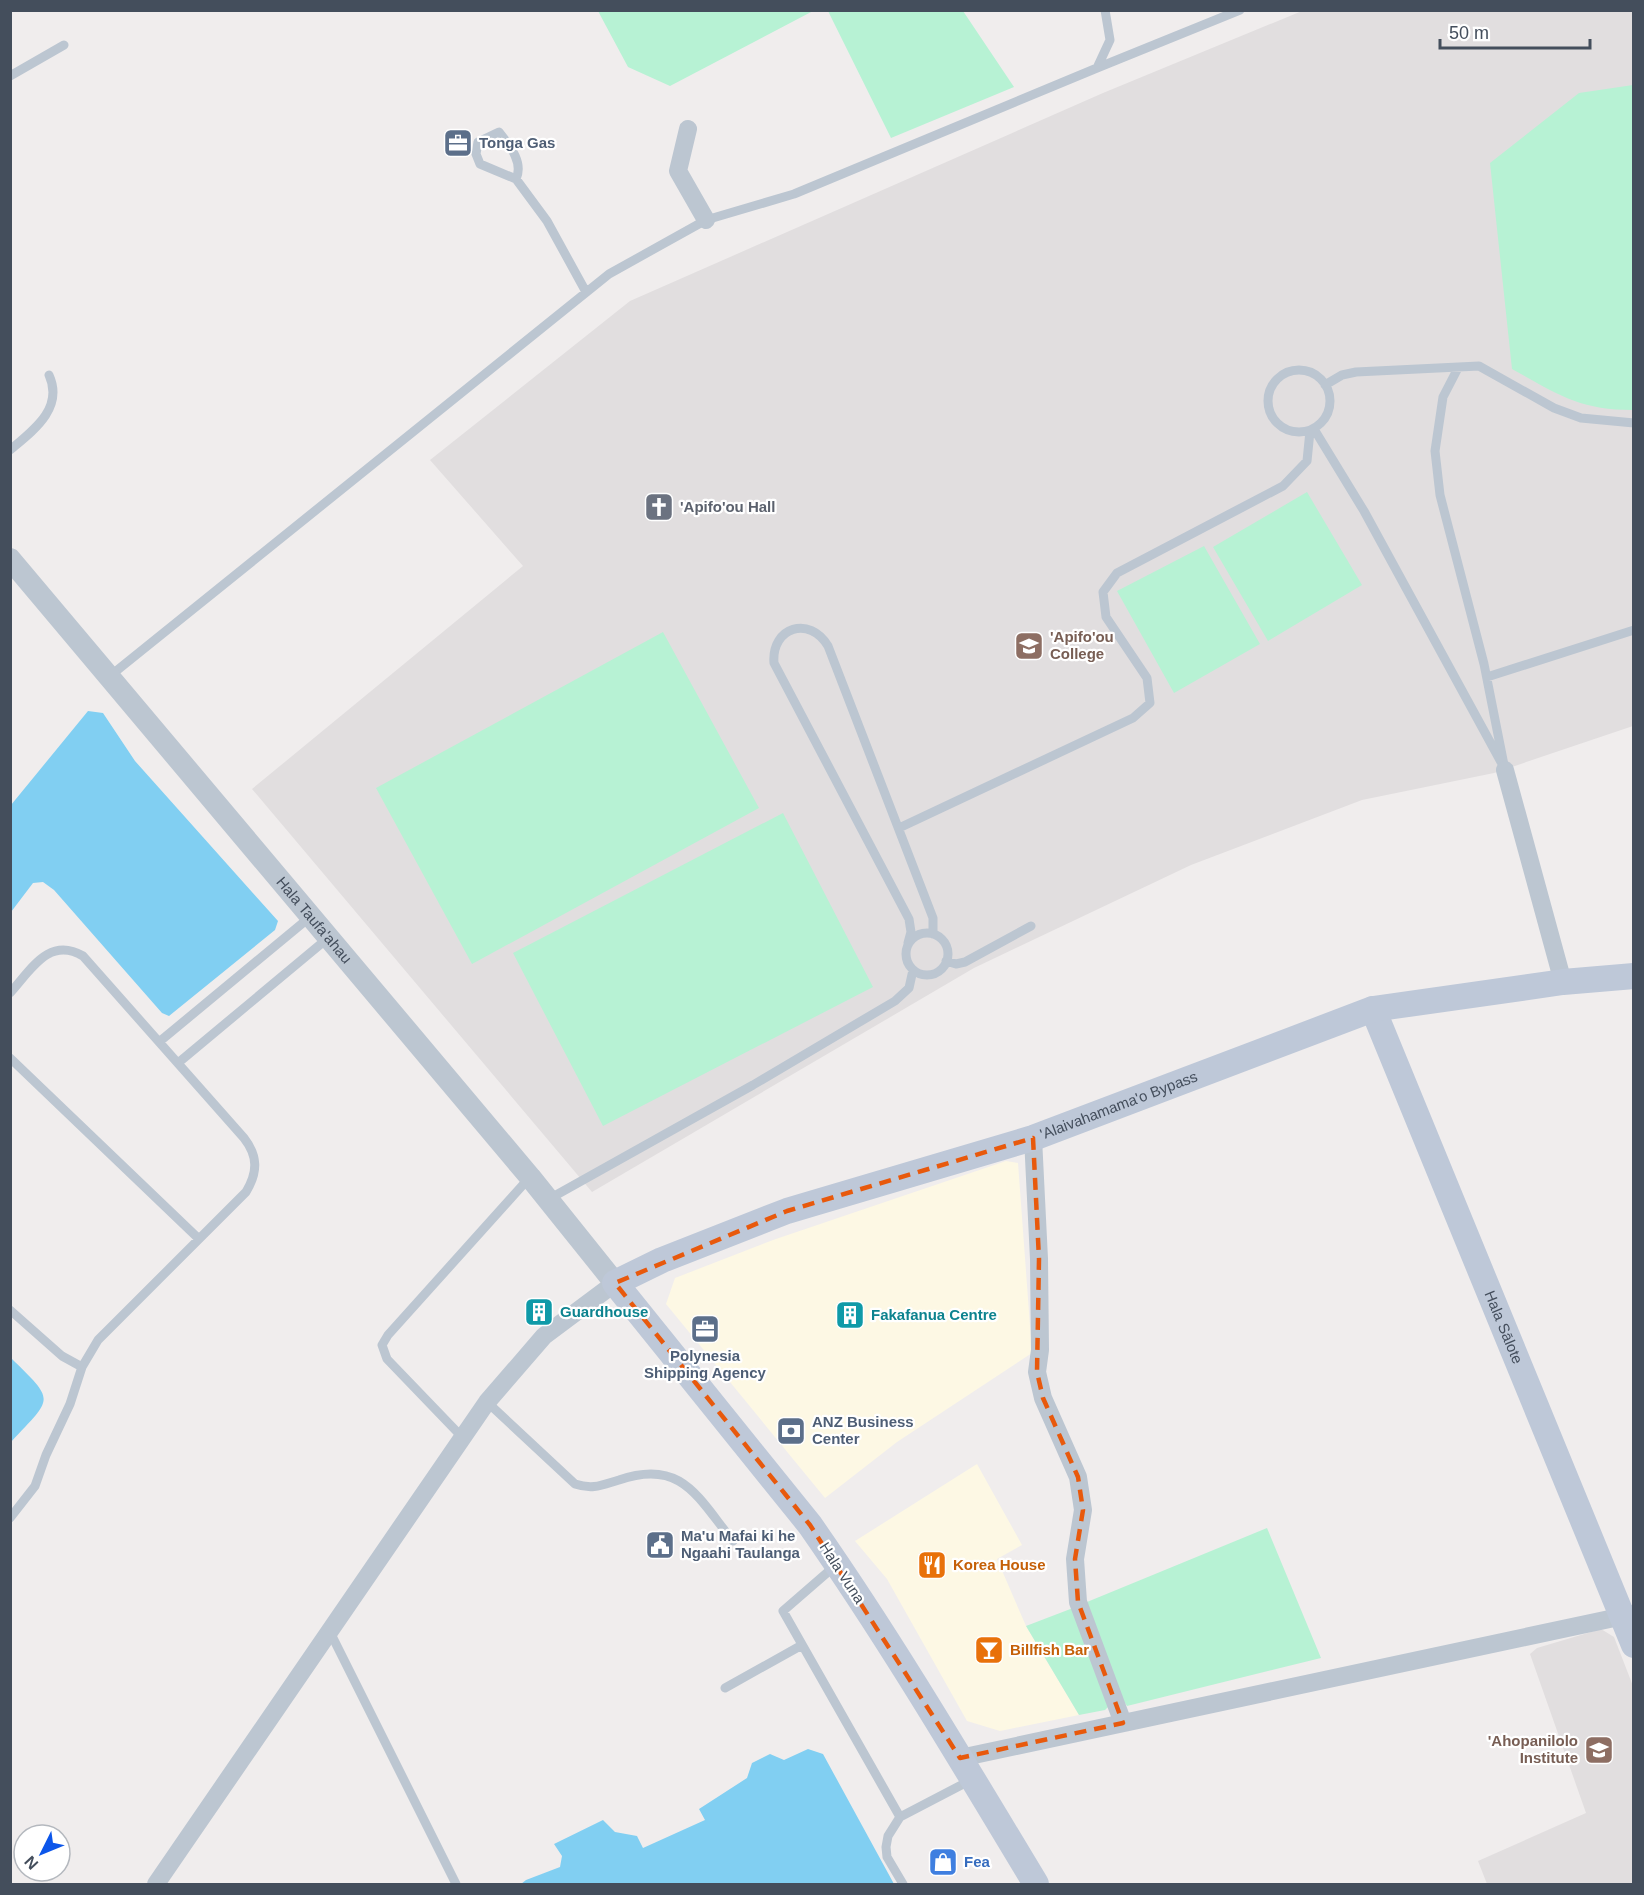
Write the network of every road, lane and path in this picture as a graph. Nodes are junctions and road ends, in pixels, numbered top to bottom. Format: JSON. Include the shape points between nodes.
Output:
{"nodes":[{"id":1,"x":1105,"y":10,"type":"edge"},
{"id":2,"x":1240,"y":10,"type":"edge"},
{"id":3,"x":64,"y":45,"type":"dead end"},
{"id":4,"x":1097,"y":68,"type":"junction"},
{"id":5,"x":10,"y":76,"type":"edge"},
{"id":6,"x":688,"y":129,"type":"dead end"},
{"id":7,"x":516,"y":179,"type":"junction"},
{"id":8,"x":706,"y":220,"type":"junction"},
{"id":9,"x":586,"y":292,"type":"junction"},
{"id":10,"x":1458,"y":368,"type":"junction"},
{"id":11,"x":49,"y":375,"type":"dead end"},
{"id":12,"x":1325,"y":385,"type":"junction"},
{"id":13,"x":1634,"y":423,"type":"edge"},
{"id":14,"x":1312,"y":430,"type":"junction"},
{"id":15,"x":10,"y":450,"type":"edge"},
{"id":16,"x":10,"y":559,"type":"edge"},
{"id":17,"x":1634,"y":630,"type":"edge"},
{"id":18,"x":110,"y":676,"type":"junction"},
{"id":19,"x":1487,"y":677,"type":"junction"},
{"id":20,"x":1505,"y":770,"type":"junction"},
{"id":21,"x":899,"y":828,"type":"junction"},
{"id":22,"x":312,"y":916,"type":"junction"},
{"id":23,"x":1031,"y":926,"type":"dead end"},
{"id":24,"x":933,"y":934,"type":"junction"},
{"id":25,"x":329,"y":936,"type":"junction"},
{"id":26,"x":908,"y":943,"type":"junction"},
{"id":27,"x":946,"y":961,"type":"junction"},
{"id":28,"x":913,"y":970,"type":"junction"},
{"id":29,"x":1634,"y":976,"type":"edge"},
{"id":30,"x":1563,"y":982,"type":"junction"},
{"id":31,"x":10,"y":993,"type":"edge"},
{"id":32,"x":1373,"y":1010,"type":"junction"},
{"id":33,"x":159,"y":1042,"type":"junction"},
{"id":34,"x":10,"y":1058,"type":"edge"},
{"id":35,"x":178,"y":1063,"type":"junction"},
{"id":36,"x":1033,"y":1138,"type":"junction"},
{"id":37,"x":530,"y":1177,"type":"junction"},
{"id":38,"x":549,"y":1199,"type":"junction"},
{"id":39,"x":199,"y":1239,"type":"junction"},
{"id":40,"x":615,"y":1283,"type":"junction"},
{"id":41,"x":10,"y":1310,"type":"edge"},
{"id":42,"x":82,"y":1367,"type":"junction"},
{"id":43,"x":487,"y":1402,"type":"junction"},
{"id":44,"x":462,"y":1437,"type":"junction"},
{"id":45,"x":10,"y":1518,"type":"edge"},
{"id":46,"x":733,"y":1541,"type":"dead end"},
{"id":47,"x":837,"y":1564,"type":"junction"},
{"id":48,"x":1628,"y":1615,"type":"edge"},
{"id":49,"x":329,"y":1630,"type":"junction"},
{"id":50,"x":802,"y":1645,"type":"junction"},
{"id":51,"x":1634,"y":1645,"type":"edge"},
{"id":52,"x":725,"y":1688,"type":"dead end"},
{"id":53,"x":1123,"y":1723,"type":"junction"},
{"id":54,"x":967,"y":1768,"type":"junction"},
{"id":55,"x":900,"y":1817,"type":"junction"},
{"id":56,"x":156,"y":1884,"type":"edge"},
{"id":57,"x":456,"y":1884,"type":"edge"},
{"id":58,"x":903,"y":1884,"type":"edge"},
{"id":59,"x":1036,"y":1884,"type":"edge"}],
"edges":[{"from":1,"to":4,"type":"lane","via":[[1110,40]]},
{"from":2,"to":4,"type":"lane"},
{"from":3,"to":5,"type":"lane"},
{"from":4,"to":8,"type":"lane","via":[[795,194]]},
{"from":6,"to":8,"type":"street","via":[[678,171]]},
{"from":7,"to":7,"type":"lane","via":[[480,164],[476,154],[478,142],[499,132],[518,162],[520,171]]},
{"from":7,"to":9,"type":"lane","via":[[547,221]]},
{"from":8,"to":9,"type":"lane","via":[[609,274]]},
{"from":9,"to":18,"type":"lane"},
{"from":10,"to":12,"type":"lane","via":[[1356,372]]},
{"from":10,"to":13,"type":"lane","via":[[1479,366],[1554,408],[1581,418]]},
{"from":10,"to":19,"type":"lane","via":[[1443,397],[1435,451],[1440,495]]},
{"from":11,"to":15,"type":"lane","via":[[55,388],[52,405],[33,432]]},
{"from":12,"to":14,"type":"lane","via":[[1330,408],[1326,418]]},
{"from":12,"to":14,"type":"lane","via":[[1314,374],[1294,370],[1276,380],[1270,389],[1269,410],[1281,426],[1300,433]]},
{"from":14,"to":20,"type":"lane","via":[[1364,511]]},
{"from":14,"to":21,"type":"lane","via":[[1307,461],[1283,486],[1117,573],[1103,592],[1106,617],[1147,678],[1150,703],[1133,718]]},
{"from":16,"to":18,"type":"street","name":"Hala Taufa'ahau"},
{"from":17,"to":19,"type":"lane"},
{"from":18,"to":22,"type":"street","name":"Hala Taufa'ahau"},
{"from":19,"to":20,"type":"lane"},
{"from":20,"to":30,"type":"street"},
{"from":21,"to":24,"type":"lane","via":[[933,918]]},
{"from":21,"to":26,"type":"lane","via":[[828,646],[807,628],[789,631],[776,645],[774,663],[909,919],[912,932]]},
{"from":22,"to":25,"type":"street","name":"Hala Taufa'ahau"},
{"from":22,"to":33,"type":"lane"},
{"from":23,"to":27,"type":"lane","via":[[965,962]]},
{"from":24,"to":26,"type":"lane","via":[[919,934]]},
{"from":24,"to":27,"type":"lane","via":[[945,943]]},
{"from":25,"to":35,"type":"lane"},
{"from":25,"to":37,"type":"street","name":"Hala Taufa'ahau"},
{"from":26,"to":28,"type":"lane","via":[[906,957]]},
{"from":27,"to":28,"type":"lane","via":[[933,974]]},
{"from":28,"to":38,"type":"lane","via":[[909,988],[895,1001]]},
{"from":29,"to":30,"type":"main road","name":"'Alaivahamama'o Bypass"},
{"from":30,"to":32,"type":"main road","name":"'Alaivahamama'o Bypass"},
{"from":31,"to":33,"type":"lane","via":[[49,951],[67,949],[83,956]]},
{"from":32,"to":36,"type":"main road","name":"'Alaivahamama'o Bypass"},
{"from":32,"to":48,"type":"main road","name":"Hala Sālote"},
{"from":33,"to":35,"type":"lane"},
{"from":34,"to":39,"type":"lane"},
{"from":35,"to":39,"type":"lane","via":[[244,1138],[255,1158],[256,1170],[246,1192]]},
{"from":36,"to":40,"type":"main road","name":"'Alaivahamama'o Bypass","via":[[787,1211],[662,1260]]},
{"from":36,"to":53,"type":"street","via":[[1039,1259],[1037,1372],[1042,1398],[1078,1477],[1083,1510],[1075,1559],[1078,1602]]},
{"from":37,"to":38,"type":"street","name":"Hala Taufa'ahau"},
{"from":37,"to":44,"type":"lane","via":[[382,1345],[387,1359]]},
{"from":38,"to":40,"type":"street","name":"Hala Taufa'ahau"},
{"from":39,"to":42,"type":"lane","via":[[98,1340]]},
{"from":40,"to":43,"type":"street","via":[[544,1336]]},
{"from":40,"to":47,"type":"main road","name":"Hala Vuna"},
{"from":41,"to":42,"type":"lane","via":[[62,1356]]},
{"from":42,"to":45,"type":"lane","via":[[35,1486]]},
{"from":43,"to":44,"type":"street"},
{"from":43,"to":46,"type":"lane","via":[[575,1484],[590,1489],[634,1474],[663,1473],[679,1479]]},
{"from":44,"to":49,"type":"street"},
{"from":47,"to":50,"type":"lane","via":[[783,1611]]},
{"from":47,"to":54,"type":"main road","name":"Hala Vuna"},
{"from":48,"to":51,"type":"main road","name":"Hala Sālote"},
{"from":48,"to":53,"type":"street"},
{"from":49,"to":56,"type":"street"},
{"from":49,"to":57,"type":"lane"},
{"from":50,"to":52,"type":"lane"},
{"from":50,"to":55,"type":"lane"},
{"from":53,"to":54,"type":"street"},
{"from":54,"to":55,"type":"lane"},
{"from":54,"to":59,"type":"main road","name":"Hala Vuna"},
{"from":55,"to":58,"type":"lane","via":[[886,1847],[887,1857]]}]}
